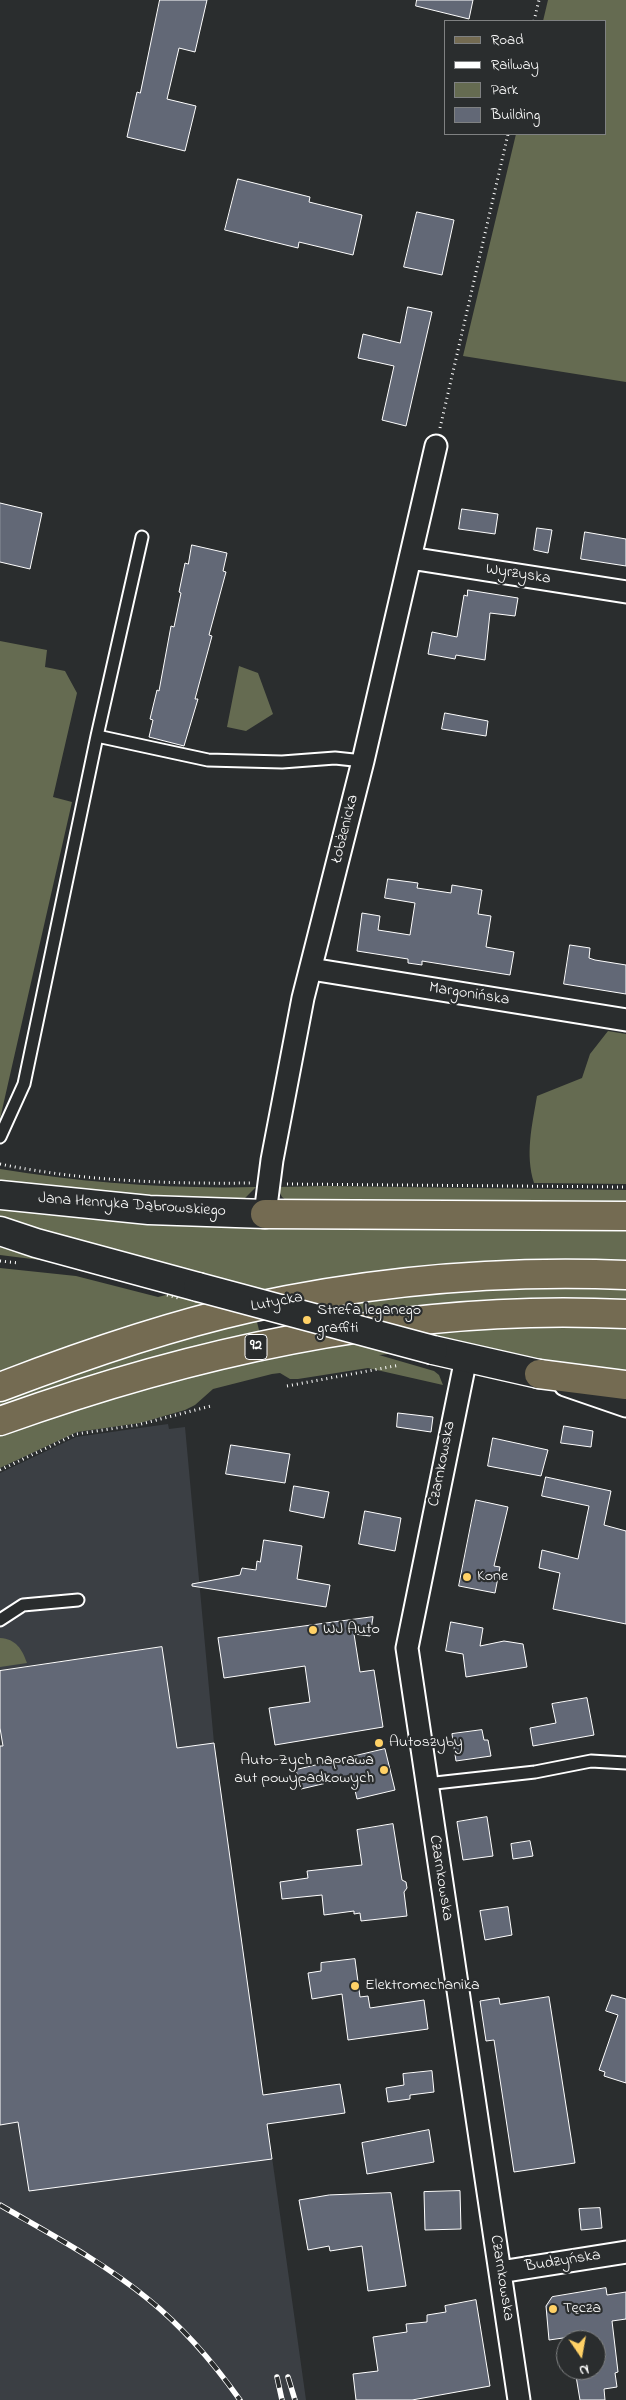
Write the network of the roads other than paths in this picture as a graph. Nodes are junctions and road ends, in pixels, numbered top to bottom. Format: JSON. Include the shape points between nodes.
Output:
{"nodes":[{"id":1,"x":436,"y":446,"type":"road end"},
{"id":2,"x":142,"y":537,"type":"dead end"},
{"id":3,"x":410,"y":558,"type":"junction"},
{"id":4,"x":626,"y":592,"type":"edge"},
{"id":5,"x":97,"y":736,"type":"junction"},
{"id":6,"x":363,"y":762,"type":"junction"},
{"id":7,"x":311,"y":969,"type":"junction"},
{"id":8,"x":626,"y":1020,"type":"edge"},
{"id":9,"x":0,"y":1138,"type":"edge"},
{"id":10,"x":0,"y":1196,"type":"edge"},
{"id":11,"x":265,"y":1214,"type":"junction"},
{"id":12,"x":626,"y":1216,"type":"edge"},
{"id":13,"x":0,"y":1231,"type":"edge"},
{"id":14,"x":626,"y":1275,"type":"edge"},
{"id":15,"x":626,"y":1314,"type":"edge"},
{"id":16,"x":466,"y":1358,"type":"junction"},
{"id":17,"x":539,"y":1374,"type":"junction"},
{"id":18,"x":626,"y":1385,"type":"edge"},
{"id":19,"x":0,"y":1388,"type":"edge"},
{"id":20,"x":626,"y":1406,"type":"edge"},
{"id":21,"x":0,"y":1421,"type":"edge"},
{"id":22,"x":78,"y":1600,"type":"dead end"},
{"id":23,"x":0,"y":1620,"type":"edge"},
{"id":24,"x":626,"y":1763,"type":"edge"},
{"id":25,"x":426,"y":1784,"type":"junction"},
{"id":26,"x":626,"y":2252,"type":"edge"},
{"id":27,"x":500,"y":2272,"type":"junction"},
{"id":28,"x":520,"y":2400,"type":"edge"}],
"edges":[{"from":1,"to":3,"type":"street","name":"Łobżenicka"},
{"from":2,"to":5,"type":"lane"},
{"from":3,"to":4,"type":"street","name":"Wyrzyska"},
{"from":3,"to":6,"type":"street","name":"Łobżenicka"},
{"from":5,"to":6,"type":"lane","via":[[208,760],[282,762],[335,758]]},
{"from":5,"to":9,"type":"lane","via":[[24,1084]]},
{"from":6,"to":7,"type":"street","name":"Łobżenicka"},
{"from":7,"to":8,"type":"street","name":"Margonińska"},
{"from":7,"to":11,"type":"street","name":"Łobżenicka","via":[[303,998]]},
{"from":10,"to":11,"type":"main road","name":"Jana Henryka Dąbrowskiego","via":[[149,1210]]},
{"from":11,"to":12,"type":"main road"},
{"from":13,"to":16,"type":"main road","bridge":true},
{"from":14,"to":19,"type":"main road","name":"Lutycka","via":[[449,1279],[307,1297],[248,1308],[127,1342]]},
{"from":15,"to":21,"type":"main road","number":"92","via":[[553,1312],[456,1316],[303,1337],[128,1380]]},
{"from":16,"to":17,"type":"main road"},
{"from":16,"to":25,"type":"street","name":"Czarnkowska","via":[[407,1648]]},
{"from":17,"to":18,"type":"main road"},
{"from":17,"to":20,"type":"street"},
{"from":22,"to":23,"type":"lane","via":[[23,1605]]},
{"from":24,"to":25,"type":"lane","via":[[591,1761],[535,1772]]},
{"from":25,"to":27,"type":"street","name":"Czarnkowska"},
{"from":26,"to":27,"type":"street","name":"Budzyńska"},
{"from":27,"to":28,"type":"street","name":"Czarnkowska"}]}
